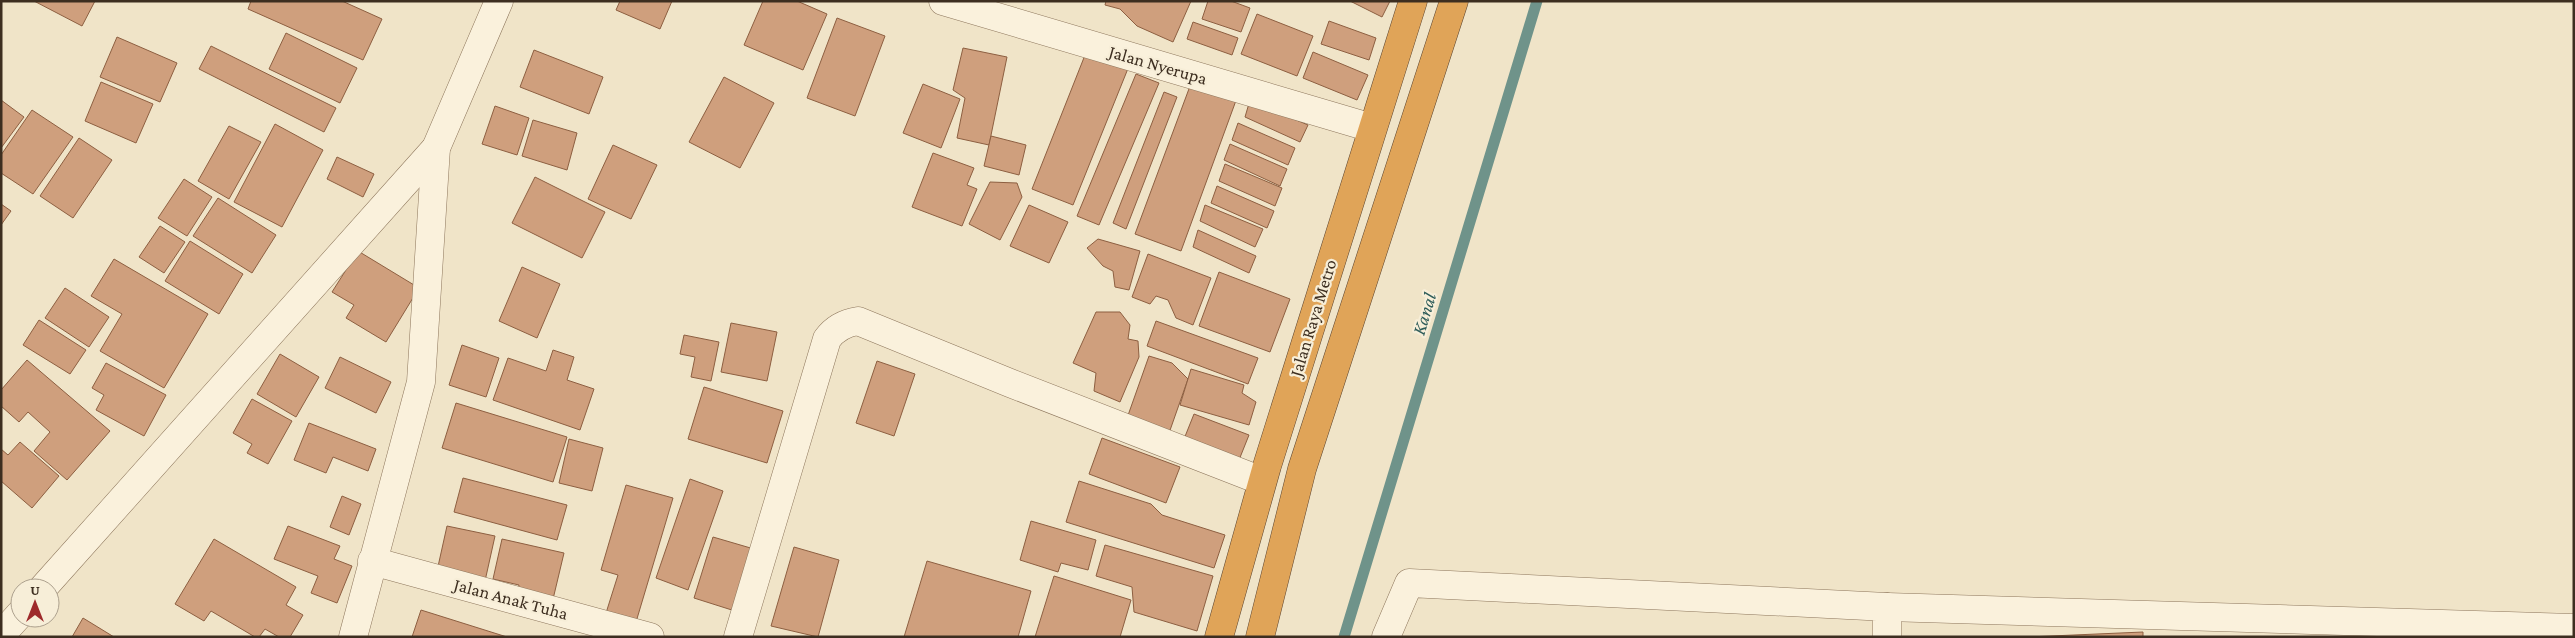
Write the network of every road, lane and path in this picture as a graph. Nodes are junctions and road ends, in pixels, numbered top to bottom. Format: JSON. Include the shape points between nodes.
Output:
{"nodes":[{"id":1,"x":499,"y":1,"type":"edge"},
{"id":2,"x":943,"y":1,"type":"edge"},
{"id":3,"x":1413,"y":1,"type":"edge"},
{"id":4,"x":1454,"y":1,"type":"edge"},
{"id":5,"x":1372,"y":128,"type":"junction"},
{"id":6,"x":436,"y":148,"type":"junction"},
{"id":7,"x":1262,"y":481,"type":"junction"},
{"id":8,"x":372,"y":562,"type":"junction"},
{"id":9,"x":52,"y":578,"type":"edge"},
{"id":10,"x":1887,"y":607,"type":"junction"},
{"id":11,"x":10,"y":625,"type":"edge"},
{"id":12,"x":2574,"y":628,"type":"edge"},
{"id":13,"x":1,"y":635,"type":"edge"},
{"id":14,"x":353,"y":637,"type":"edge"},
{"id":15,"x":650,"y":637,"type":"edge"},
{"id":16,"x":738,"y":637,"type":"edge"},
{"id":17,"x":1219,"y":637,"type":"edge"},
{"id":18,"x":1260,"y":637,"type":"edge"},
{"id":19,"x":1386,"y":637,"type":"edge"},
{"id":20,"x":1887,"y":637,"type":"edge"}],
"edges":[{"from":1,"to":6,"type":"street"},
{"from":2,"to":5,"type":"street","name":"Jalan Nyerupa"},
{"from":3,"to":5,"type":"highway","name":"Jalan Raya Metro"},
{"from":4,"to":18,"type":"highway","via":[[1302,469]]},
{"from":5,"to":7,"type":"highway","name":"Jalan Raya Metro"},
{"from":6,"to":8,"type":"street","via":[[421,382]]},
{"from":6,"to":9,"type":"street"},
{"from":7,"to":16,"type":"street","via":[[858,321],[849,323],[837,328],[827,339]]},
{"from":7,"to":17,"type":"highway","name":"Jalan Raya Metro"},
{"from":8,"to":14,"type":"street"},
{"from":8,"to":15,"type":"street","name":"Jalan Anak Tuha"},
{"from":10,"to":12,"type":"street"},
{"from":10,"to":19,"type":"street","via":[[1410,583]]},
{"from":10,"to":20,"type":"street"},
{"from":11,"to":13,"type":"street"}]}
